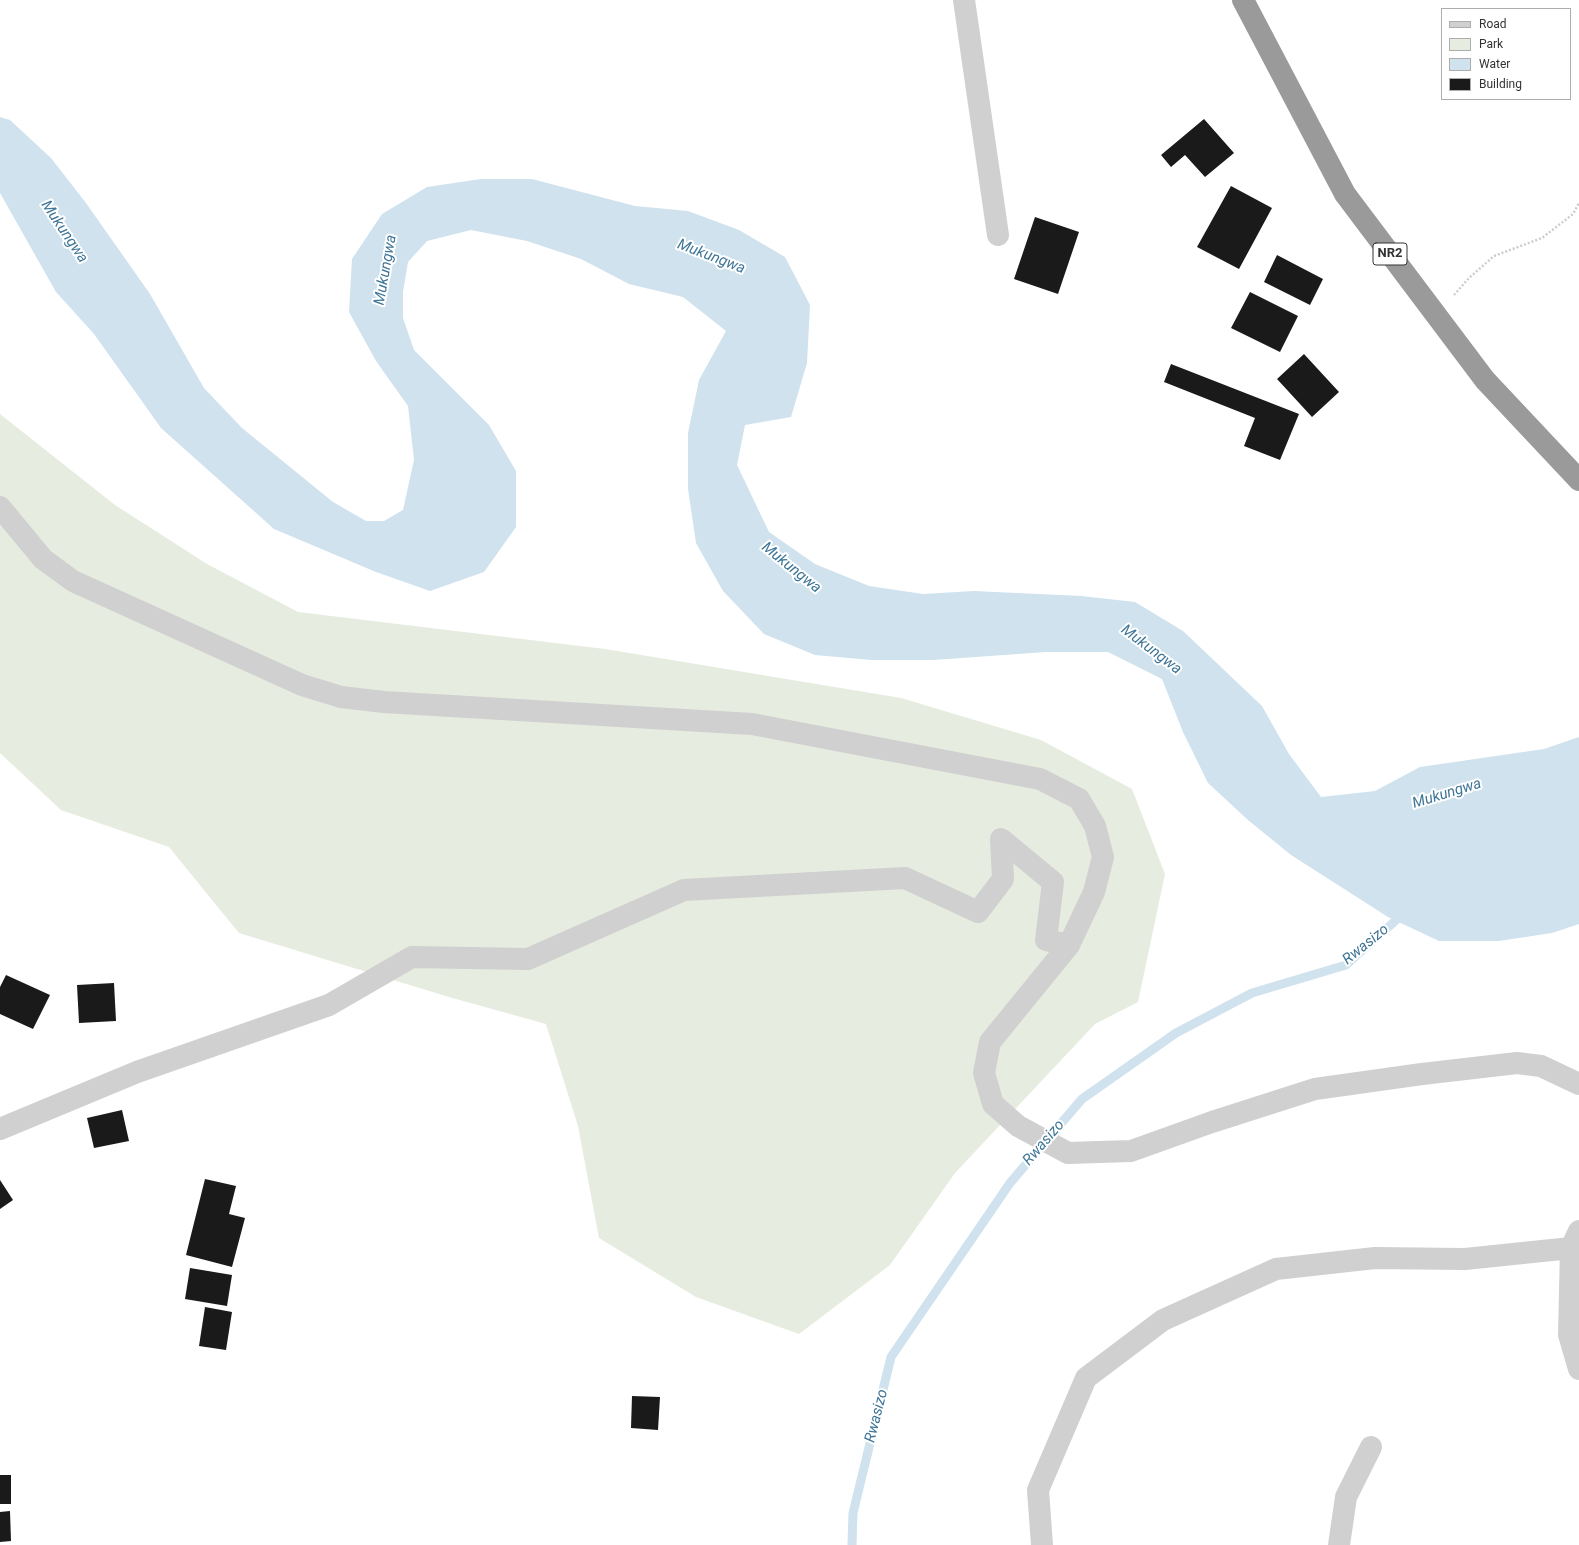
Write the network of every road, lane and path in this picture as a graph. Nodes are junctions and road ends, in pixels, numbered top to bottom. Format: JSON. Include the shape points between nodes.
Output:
{"nodes":[{"id":1,"x":964,"y":0,"type":"edge"},
{"id":2,"x":1243,"y":0,"type":"edge"},
{"id":3,"x":1579,"y":203,"type":"edge"},
{"id":4,"x":998,"y":235,"type":"dead end"},
{"id":5,"x":1436,"y":315,"type":"junction"},
{"id":6,"x":1579,"y":480,"type":"edge"},
{"id":7,"x":0,"y":507,"type":"edge"},
{"id":8,"x":1069,"y":945,"type":"junction"},
{"id":9,"x":1579,"y":1084,"type":"edge"},
{"id":10,"x":0,"y":1129,"type":"edge"},
{"id":11,"x":1575,"y":1240,"type":"edge"},
{"id":12,"x":1579,"y":1369,"type":"edge"},
{"id":13,"x":1371,"y":1447,"type":"dead end"},
{"id":14,"x":1042,"y":1545,"type":"edge"},
{"id":15,"x":1340,"y":1545,"type":"edge"}],
"edges":[{"from":1,"to":4,"type":"street"},
{"from":2,"to":5,"type":"highway","number":"NR2","via":[[1345,194]]},
{"from":3,"to":5,"type":"path","via":[[1573,214],[1542,238],[1494,256],[1469,278]]},
{"from":5,"to":6,"type":"highway","number":"NR2","via":[[1485,380]]},
{"from":7,"to":8,"type":"street","via":[[43,559],[73,581],[302,685],[341,697],[384,702],[752,724],[1040,779],[1079,799],[1095,826],[1103,857],[1094,892]]},
{"from":8,"to":9,"type":"street","via":[[990,1042],[984,1073],[993,1104],[1018,1126],[1068,1153],[1131,1151],[1315,1089],[1422,1074],[1517,1063],[1541,1066]]},
{"from":8,"to":10,"type":"street","via":[[1046,940],[1053,882],[1001,839],[1003,879],[978,912],[905,878],[684,890],[528,959],[412,957],[329,1005],[137,1072]]},
{"from":11,"to":12,"type":"street","via":[[1569,1335]]},
{"from":11,"to":14,"type":"street","via":[[1465,1259],[1375,1258],[1276,1269],[1163,1320],[1086,1378],[1038,1490]]},
{"from":13,"to":15,"type":"street","via":[[1346,1497]]}]}
